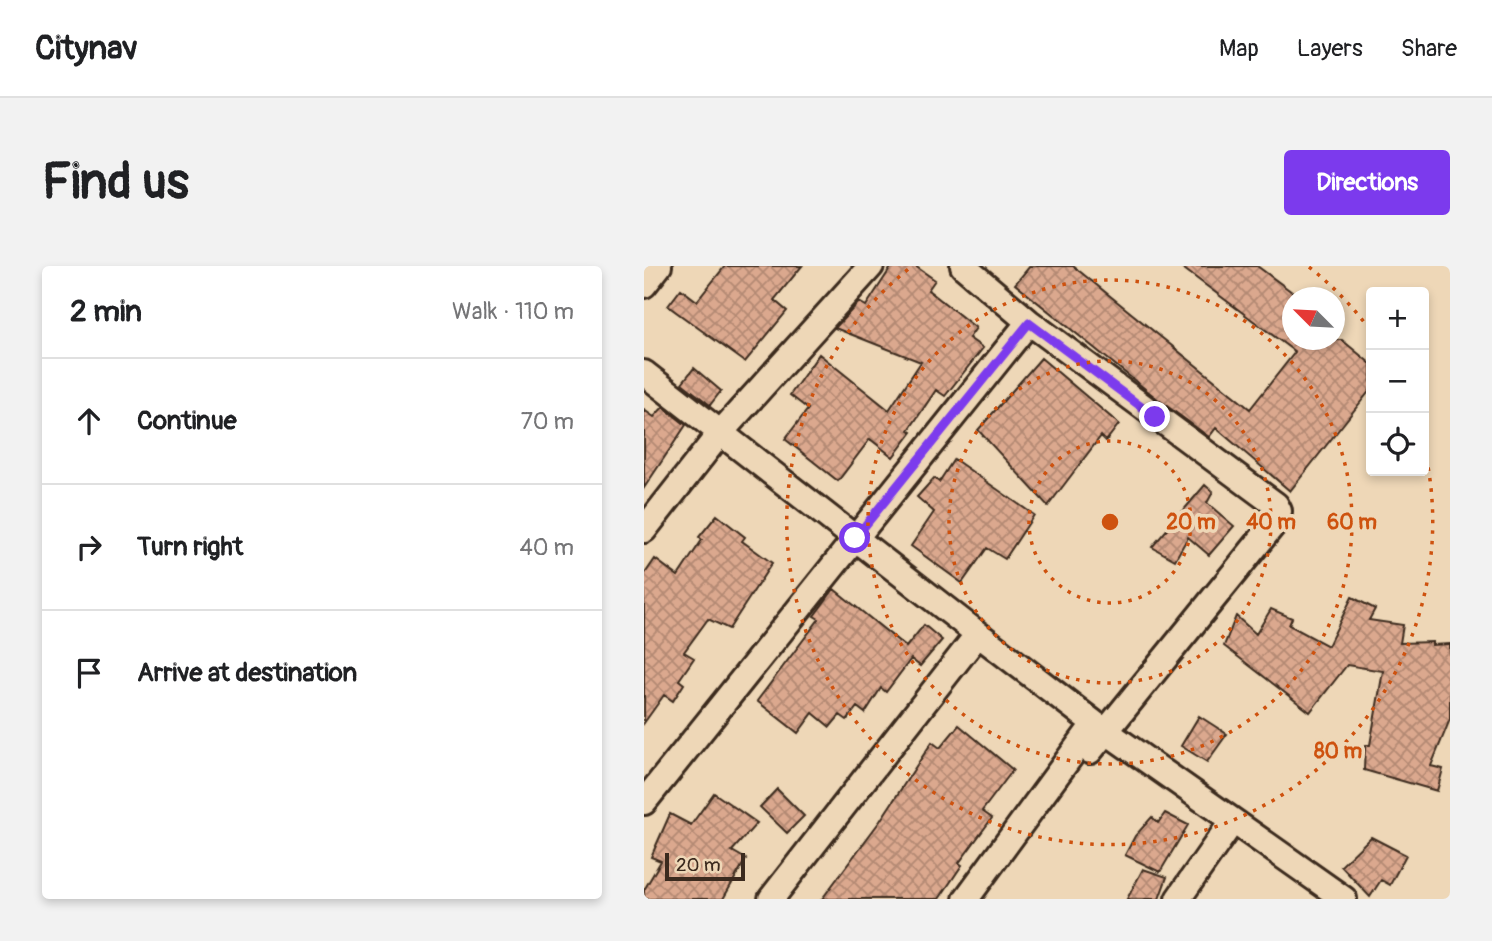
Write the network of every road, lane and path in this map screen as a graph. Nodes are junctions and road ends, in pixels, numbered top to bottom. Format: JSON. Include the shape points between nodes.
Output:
{"nodes":[{"id":1,"x":659,"y":266,"type":"edge"},
{"id":2,"x":871,"y":266,"type":"edge"},
{"id":3,"x":963,"y":266,"type":"edge"},
{"id":4,"x":644,"y":285,"type":"edge"},
{"id":5,"x":1029,"y":323,"type":"junction"},
{"id":6,"x":644,"y":373,"type":"edge"},
{"id":7,"x":721,"y":432,"type":"junction"},
{"id":8,"x":644,"y":530,"type":"edge"},
{"id":9,"x":855,"y":538,"type":"junction"},
{"id":10,"x":978,"y":634,"type":"junction"},
{"id":11,"x":1094,"y":723,"type":"junction"},
{"id":12,"x":1090,"y":751,"type":"dead end"},
{"id":13,"x":644,"y":802,"type":"edge"},
{"id":14,"x":1231,"y":822,"type":"junction"},
{"id":15,"x":771,"y":899,"type":"edge"},
{"id":16,"x":966,"y":899,"type":"edge"},
{"id":17,"x":1178,"y":899,"type":"edge"},
{"id":18,"x":1344,"y":899,"type":"edge"}],
"edges":[{"from":1,"to":4,"type":"street"},
{"from":2,"to":7,"type":"street"},
{"from":3,"to":5,"type":"street"},
{"from":5,"to":9,"type":"street"},
{"from":5,"to":12,"type":"street","via":[[1279,511],[1277,520]]},
{"from":6,"to":7,"type":"street"},
{"from":7,"to":8,"type":"street"},
{"from":7,"to":9,"type":"street"},
{"from":9,"to":10,"type":"street"},
{"from":9,"to":13,"type":"street"},
{"from":10,"to":11,"type":"street"},
{"from":10,"to":15,"type":"street"},
{"from":11,"to":14,"type":"street"},
{"from":11,"to":16,"type":"street"},
{"from":14,"to":17,"type":"street"},
{"from":14,"to":18,"type":"street"}]}
